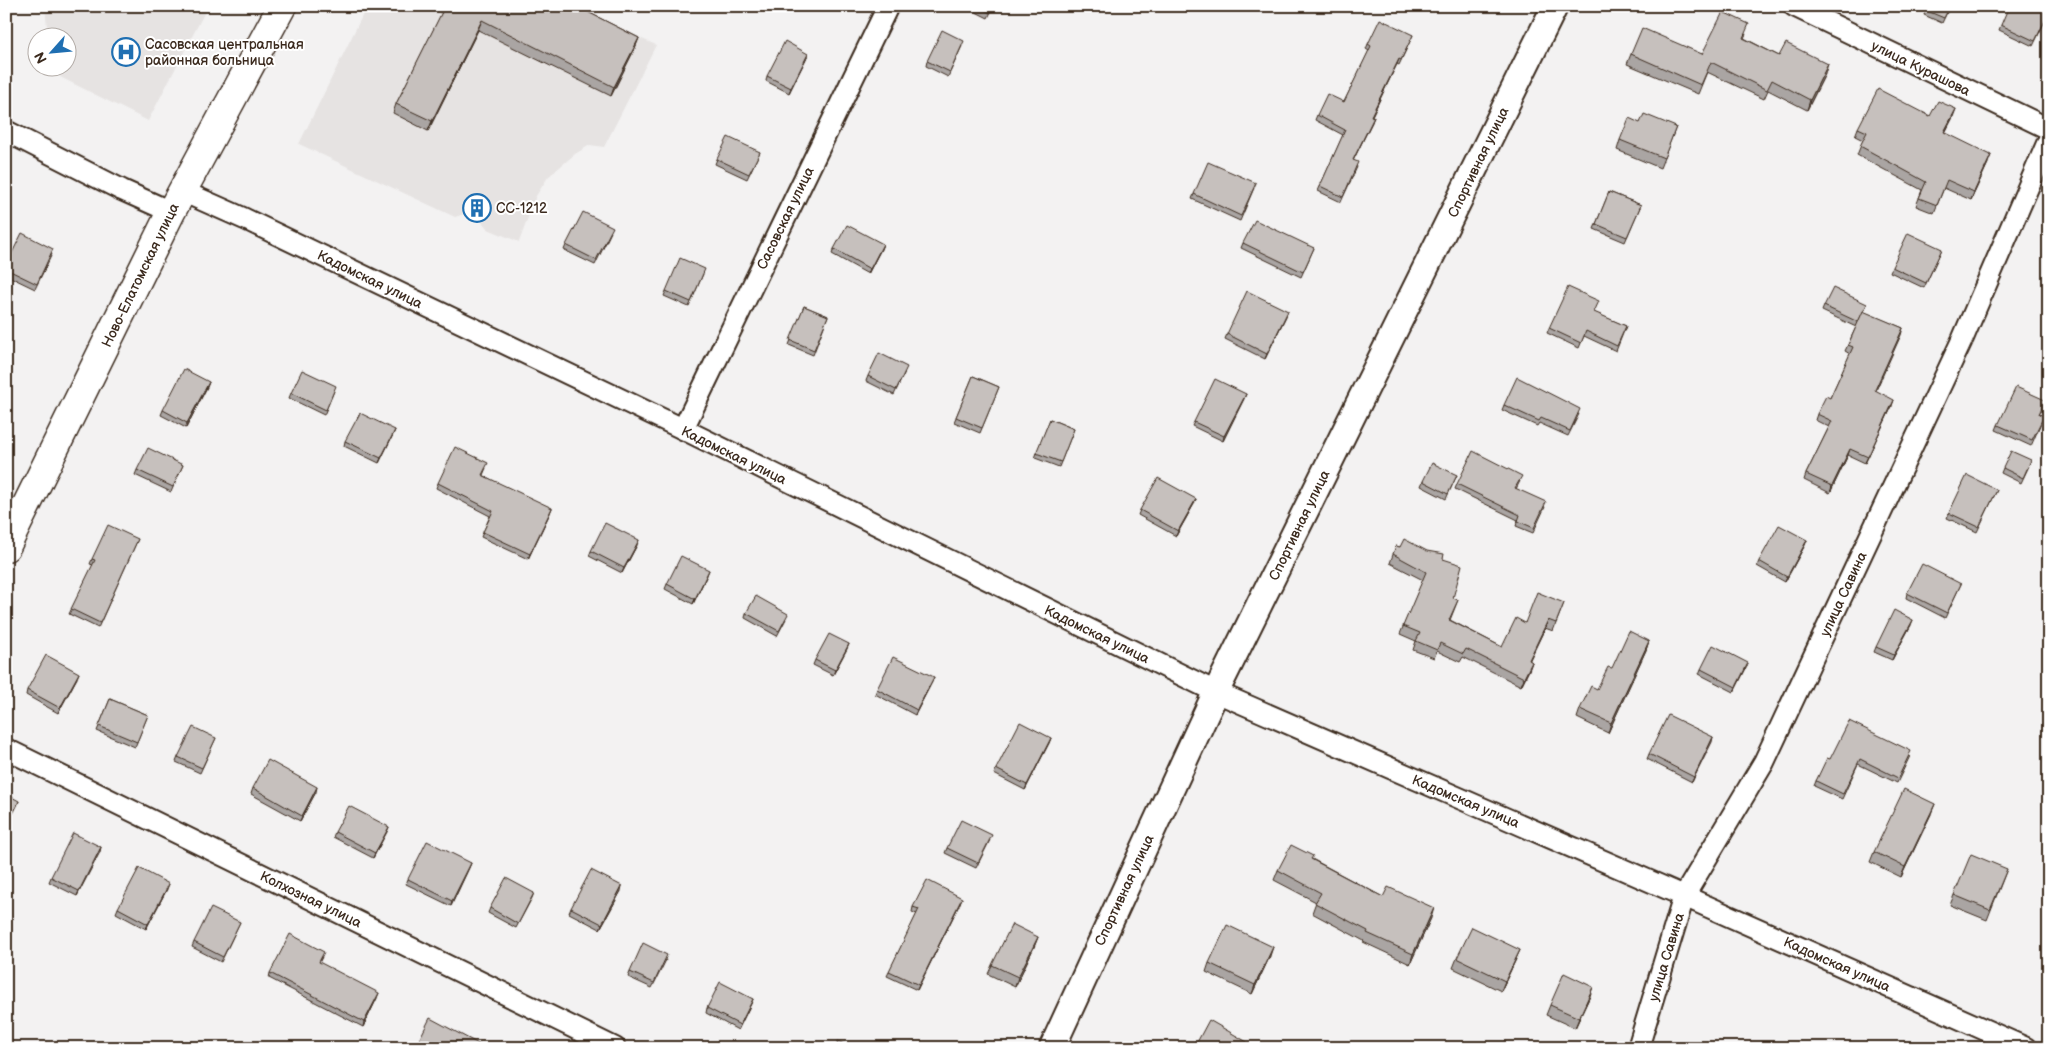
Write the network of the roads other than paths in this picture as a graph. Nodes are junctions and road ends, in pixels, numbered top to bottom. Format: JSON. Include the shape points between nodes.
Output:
{"nodes":[{"id":1,"x":282,"y":6,"type":"edge"},
{"id":2,"x":888,"y":6,"type":"edge"},
{"id":3,"x":1555,"y":6,"type":"edge"},
{"id":4,"x":1794,"y":6,"type":"edge"},
{"id":5,"x":2049,"y":129,"type":"edge"},
{"id":6,"x":6,"y":131,"type":"edge"},
{"id":7,"x":2049,"y":139,"type":"edge"},
{"id":8,"x":176,"y":202,"type":"junction"},
{"id":9,"x":683,"y":429,"type":"junction"},
{"id":10,"x":6,"y":547,"type":"edge"},
{"id":11,"x":1216,"y":692,"type":"junction"},
{"id":12,"x":6,"y":750,"type":"edge"},
{"id":13,"x":1684,"y":896,"type":"junction"},
{"id":14,"x":616,"y":1048,"type":"edge"},
{"id":15,"x":1052,"y":1048,"type":"edge"},
{"id":16,"x":1638,"y":1048,"type":"edge"},
{"id":17,"x":2026,"y":1048,"type":"edge"}],
"edges":[{"from":1,"to":8,"type":"main road","name":"Ново-Елатомская улица"},
{"from":2,"to":9,"type":"street","name":"Сасовская улица"},
{"from":3,"to":11,"type":"street","name":"Спортивная улица"},
{"from":4,"to":5,"type":"street","name":"улица Курашова"},
{"from":6,"to":8,"type":"street","name":"Кадомская улица","via":[[122,190]]},
{"from":7,"to":13,"type":"street","name":"улица Савина","via":[[1964,338],[1764,762]]},
{"from":8,"to":9,"type":"street","name":"Кадомская улица","via":[[245,218]]},
{"from":8,"to":10,"type":"main road","name":"Ново-Елатомская улица"},
{"from":9,"to":11,"type":"street","name":"Кадомская улица"},
{"from":11,"to":13,"type":"street","name":"Кадомская улица"},
{"from":11,"to":15,"type":"street","name":"Спортивная улица"},
{"from":12,"to":14,"type":"street","name":"Колхозная улица"},
{"from":13,"to":16,"type":"street","name":"улица Савина"},
{"from":13,"to":17,"type":"street","name":"Кадомская улица"}]}
